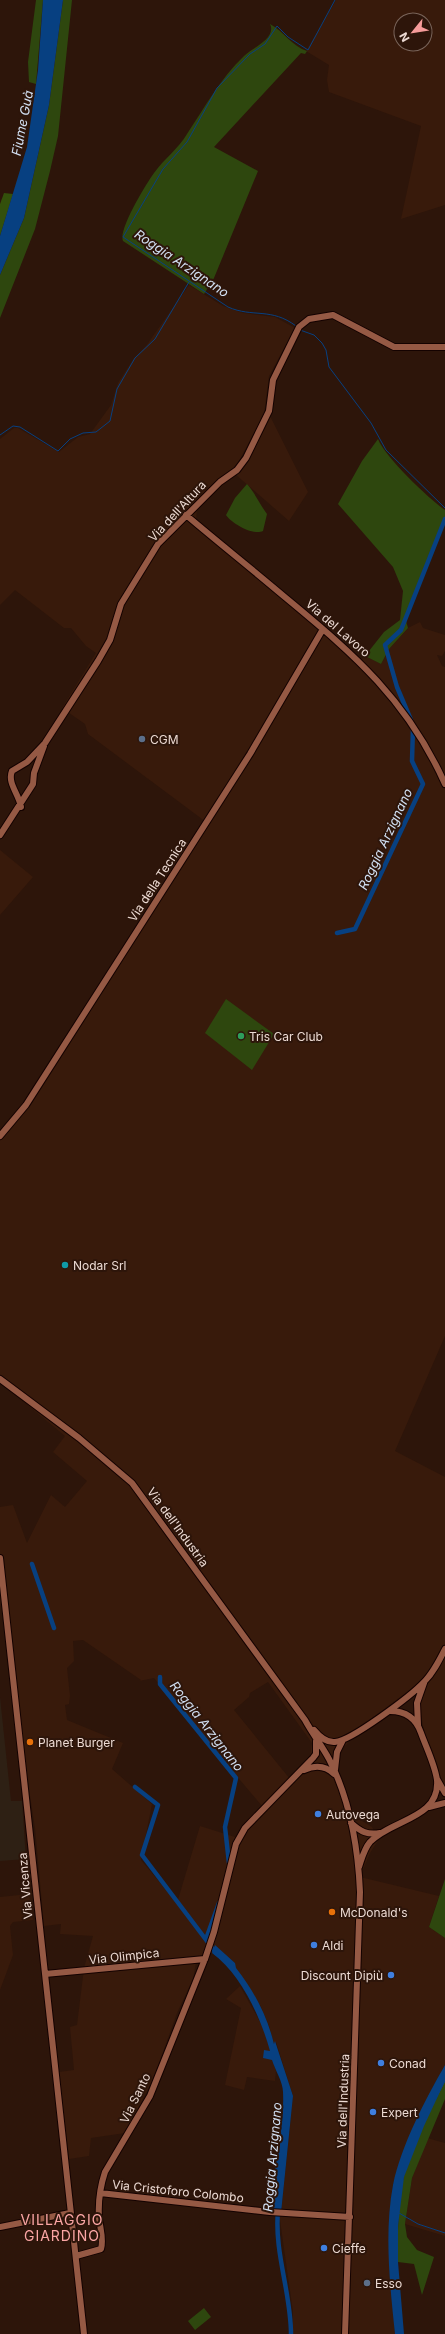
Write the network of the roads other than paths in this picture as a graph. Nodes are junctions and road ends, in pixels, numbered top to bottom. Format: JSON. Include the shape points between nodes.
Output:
{"nodes":[{"id":1,"x":445,"y":348,"type":"edge"},
{"id":2,"x":186,"y":515,"type":"junction"},
{"id":3,"x":323,"y":629,"type":"junction"},
{"id":4,"x":45,"y":743,"type":"junction"},
{"id":5,"x":21,"y":766,"type":"junction"},
{"id":6,"x":34,"y":773,"type":"junction"},
{"id":7,"x":445,"y":784,"type":"edge"},
{"id":8,"x":15,"y":788,"type":"junction"},
{"id":9,"x":29,"y":789,"type":"junction"},
{"id":10,"x":20,"y":807,"type":"junction"},
{"id":11,"x":0,"y":835,"type":"edge"},
{"id":12,"x":0,"y":1136,"type":"edge"},
{"id":13,"x":0,"y":1379,"type":"edge"},
{"id":14,"x":0,"y":1558,"type":"edge"},
{"id":15,"x":445,"y":1648,"type":"edge"},
{"id":16,"x":424,"y":1683,"type":"junction"},
{"id":17,"x":390,"y":1711,"type":"junction"},
{"id":18,"x":304,"y":1720,"type":"junction"},
{"id":19,"x":418,"y":1725,"type":"junction"},
{"id":20,"x":316,"y":1739,"type":"junction"},
{"id":21,"x":344,"y":1740,"type":"junction"},
{"id":22,"x":301,"y":1772,"type":"junction"},
{"id":23,"x":336,"y":1775,"type":"junction"},
{"id":24,"x":437,"y":1779,"type":"junction"},
{"id":25,"x":445,"y":1793,"type":"edge"},
{"id":26,"x":445,"y":1803,"type":"edge"},
{"id":27,"x":429,"y":1807,"type":"junction"},
{"id":28,"x":352,"y":1823,"type":"junction"},
{"id":29,"x":382,"y":1832,"type":"junction"},
{"id":30,"x":359,"y":1868,"type":"junction"},
{"id":31,"x":205,"y":1959,"type":"junction"},
{"id":32,"x":45,"y":1974,"type":"junction"},
{"id":33,"x":100,"y":2193,"type":"junction"},
{"id":34,"x":70,"y":2213,"type":"junction"},
{"id":35,"x":350,"y":2218,"type":"junction"},
{"id":36,"x":0,"y":2227,"type":"edge"},
{"id":37,"x":76,"y":2256,"type":"junction"},
{"id":38,"x":84,"y":2334,"type":"edge"},
{"id":39,"x":345,"y":2334,"type":"edge"}],
"edges":[{"from":1,"to":2,"type":"street","name":"Via dell'Altura","via":[[394,347],[332,315],[309,319],[300,327],[272,380],[269,411],[246,458],[237,470],[220,482]]},
{"from":2,"to":3,"type":"street","name":"Via del Lavoro"},
{"from":2,"to":4,"type":"street","name":"Via dell'Altura","via":[[158,544],[132,585],[119,610],[110,640]]},
{"from":3,"to":7,"type":"street","name":"Via del Lavoro","via":[[348,650],[395,700],[427,747]]},
{"from":3,"to":12,"type":"street","name":"Via della Tecnica","via":[[243,766],[26,1105]]},
{"from":4,"to":5,"type":"street","name":"Via dell'Altura"},
{"from":4,"to":6,"type":"street","name":"Via dell'Altura"},
{"from":5,"to":6,"type":"street","via":[[29,767]]},
{"from":5,"to":8,"type":"street","name":"Via dell'Altura","via":[[14,769],[10,776]]},
{"from":6,"to":9,"type":"street","name":"Via dell'Altura","via":[[34,782]]},
{"from":8,"to":9,"type":"street","via":[[24,791]]},
{"from":8,"to":10,"type":"street","name":"Via dell'Altura"},
{"from":9,"to":10,"type":"street","name":"Via dell'Altura"},
{"from":10,"to":11,"type":"street","name":"Via dell'Altura"},
{"from":13,"to":18,"type":"street","name":"Via dell'Industria","via":[[79,1438],[132,1483]]},
{"from":14,"to":32,"type":"street","name":"Via Vicenza"},
{"from":15,"to":16,"type":"street"},
{"from":16,"to":17,"type":"street"},
{"from":16,"to":19,"type":"street","via":[[417,1703]]},
{"from":17,"to":19,"type":"street","via":[[402,1711]]},
{"from":17,"to":21,"type":"street"},
{"from":18,"to":20,"type":"street","name":"Via dell'Industria"},
{"from":18,"to":21,"type":"street","name":"Via dell'Industria","via":[[324,1740]]},
{"from":19,"to":24,"type":"street"},
{"from":20,"to":22,"type":"street","name":"Via Santo","via":[[316,1754]]},
{"from":20,"to":23,"type":"street","name":"Via dell'Industria"},
{"from":21,"to":23,"type":"street","name":"Via dell'Industria","via":[[336,1756]]},
{"from":22,"to":23,"type":"street","via":[[319,1766]]},
{"from":22,"to":31,"type":"street","name":"Via Santo","via":[[245,1828],[239,1839]]},
{"from":23,"to":28,"type":"street","name":"Via dell'Industria"},
{"from":24,"to":25,"type":"street"},
{"from":24,"to":27,"type":"street","via":[[436,1796]]},
{"from":26,"to":27,"type":"street","name":"Via dell'Industria"},
{"from":27,"to":29,"type":"street","name":"Via dell'Industria"},
{"from":28,"to":29,"type":"street","name":"Via dell'Industria","via":[[360,1831],[370,1835]]},
{"from":28,"to":30,"type":"street","name":"Via dell'Industria"},
{"from":29,"to":30,"type":"street","name":"Via dell'Industria","via":[[364,1851]]},
{"from":30,"to":35,"type":"street","name":"Via dell'Industria"},
{"from":31,"to":32,"type":"street","name":"Via Olimpica"},
{"from":31,"to":33,"type":"street","name":"Via Santo","via":[[150,2096],[105,2172]]},
{"from":32,"to":34,"type":"street","name":"Via Vicenza"},
{"from":33,"to":35,"type":"street","name":"Via Cristoforo Colombo"},
{"from":33,"to":37,"type":"street","name":"Via Santo","via":[[99,2218],[103,2244],[101,2249]]},
{"from":34,"to":36,"type":"street"},
{"from":34,"to":37,"type":"street","name":"Via Vicenza"},
{"from":35,"to":39,"type":"street","name":"Via dell'Industria"},
{"from":37,"to":38,"type":"street","name":"Via Vicenza"}]}
